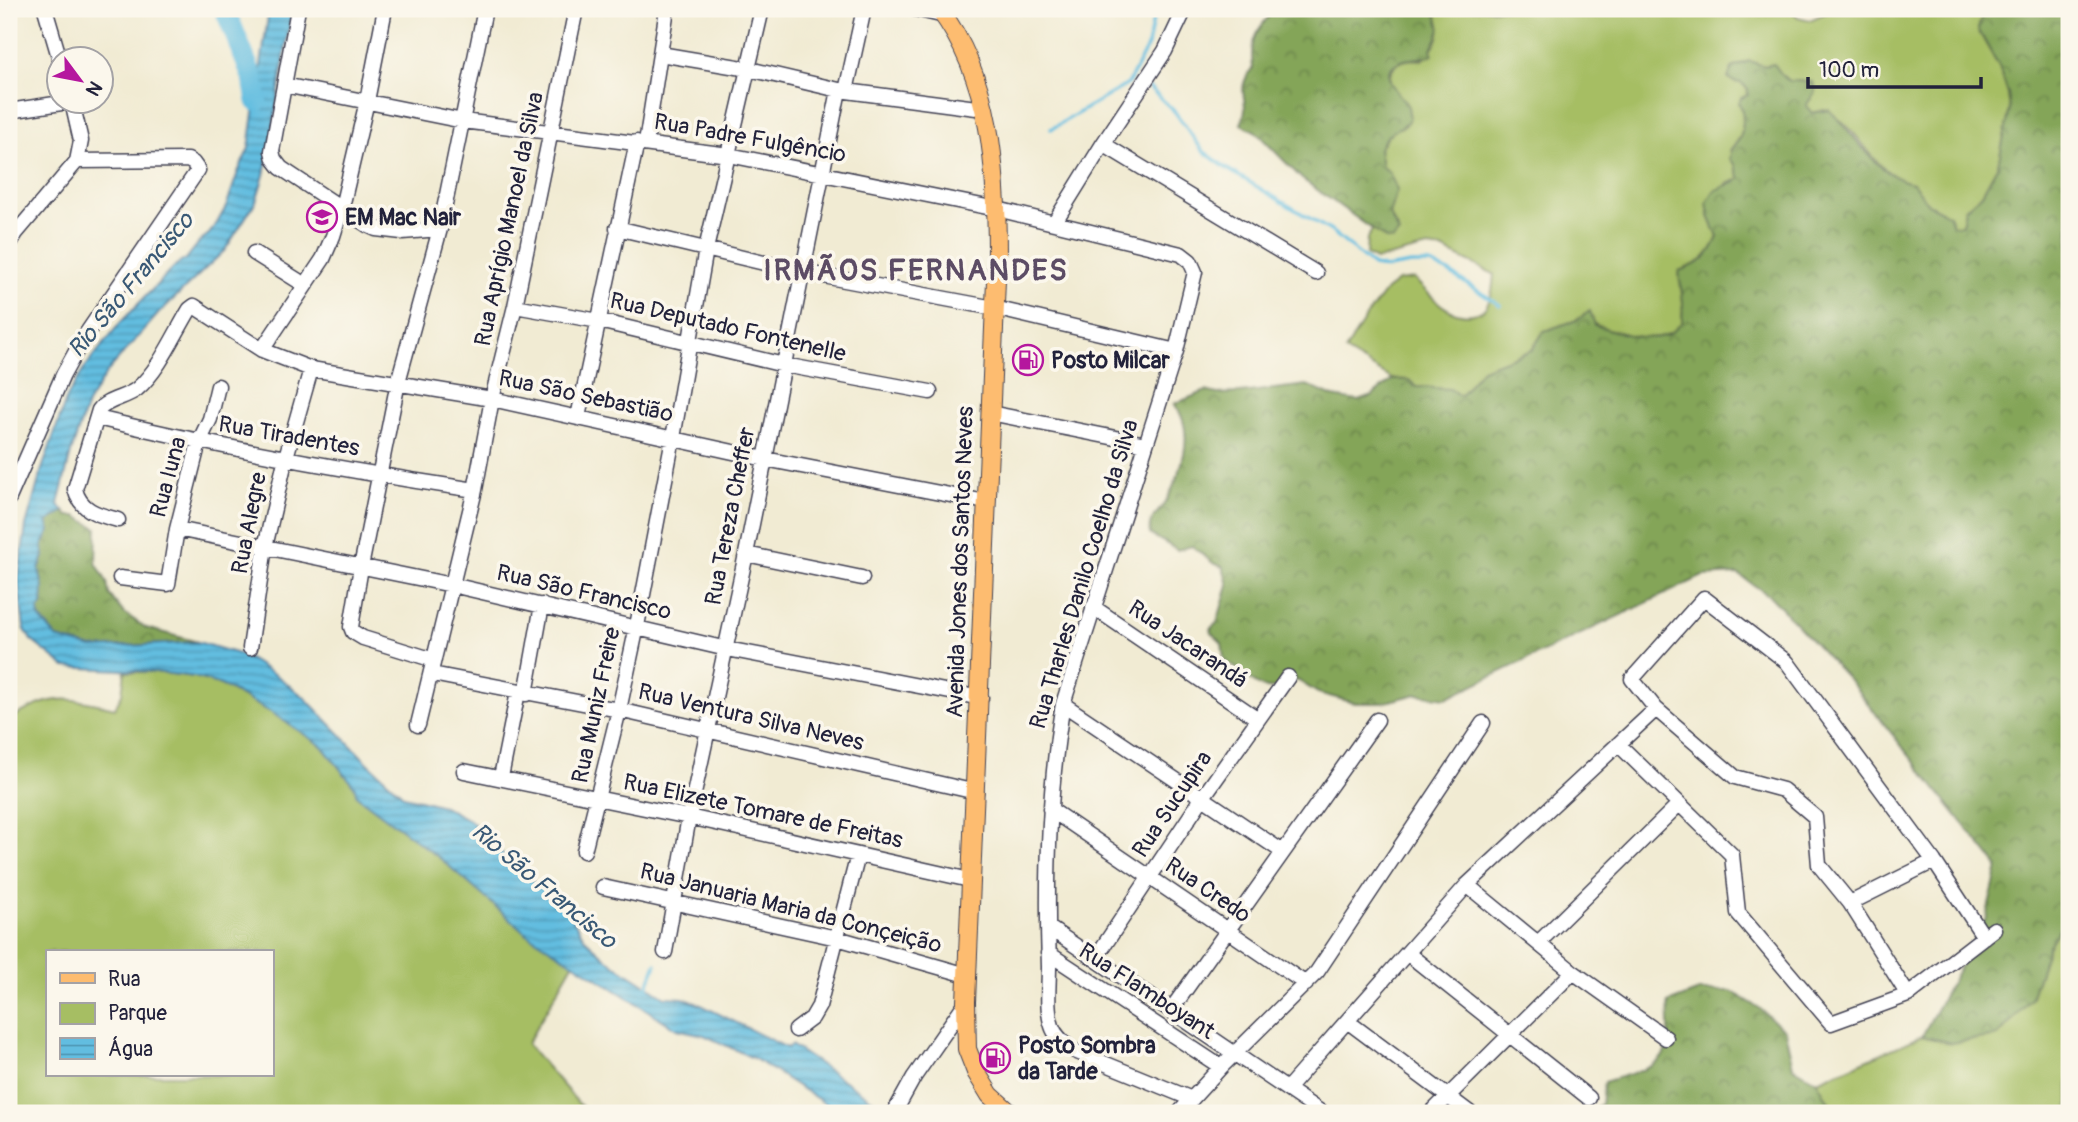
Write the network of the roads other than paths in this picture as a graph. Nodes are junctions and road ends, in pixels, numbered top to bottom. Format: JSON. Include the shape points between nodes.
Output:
{"nodes":[{"id":1,"x":45,"y":9,"type":"edge"},
{"id":2,"x":298,"y":9,"type":"edge"},
{"id":3,"x":385,"y":9,"type":"edge"},
{"id":4,"x":485,"y":9,"type":"edge"},
{"id":5,"x":576,"y":9,"type":"edge"},
{"id":6,"x":667,"y":9,"type":"edge"},
{"id":7,"x":762,"y":9,"type":"edge"},
{"id":8,"x":864,"y":9,"type":"edge"},
{"id":9,"x":915,"y":9,"type":"edge"},
{"id":10,"x":1185,"y":9,"type":"edge"},
{"id":11,"x":942,"y":12,"type":"edge"},
{"id":12,"x":56,"y":46,"type":"edge"},
{"id":13,"x":660,"y":54,"type":"junction"},
{"id":14,"x":749,"y":69,"type":"junction"},
{"id":15,"x":284,"y":85,"type":"junction"},
{"id":16,"x":843,"y":90,"type":"junction"},
{"id":17,"x":367,"y":101,"type":"junction"},
{"id":18,"x":46,"y":106,"type":"edge"},
{"id":19,"x":984,"y":109,"type":"junction"},
{"id":20,"x":9,"y":111,"type":"edge"},
{"id":21,"x":74,"y":116,"type":"edge"},
{"id":22,"x":463,"y":121,"type":"junction"},
{"id":23,"x":552,"y":132,"type":"junction"},
{"id":24,"x":641,"y":142,"type":"junction"},
{"id":25,"x":1103,"y":144,"type":"junction"},
{"id":26,"x":729,"y":155,"type":"junction"},
{"id":27,"x":77,"y":161,"type":"junction"},
{"id":28,"x":821,"y":173,"type":"junction"},
{"id":29,"x":342,"y":207,"type":"junction"},
{"id":30,"x":997,"y":209,"type":"junction"},
{"id":31,"x":1054,"y":223,"type":"junction"},
{"id":32,"x":617,"y":228,"type":"junction"},
{"id":33,"x":440,"y":229,"type":"junction"},
{"id":34,"x":11,"y":237,"type":"edge"},
{"id":35,"x":706,"y":249,"type":"junction"},
{"id":36,"x":254,"y":253,"type":"dead end"},
{"id":37,"x":802,"y":272,"type":"junction"},
{"id":38,"x":1195,"y":272,"type":"joint"},
{"id":39,"x":1316,"y":273,"type":"dead end"},
{"id":40,"x":305,"y":285,"type":"junction"},
{"id":41,"x":515,"y":306,"type":"junction"},
{"id":42,"x":995,"y":308,"type":"junction"},
{"id":43,"x":600,"y":321,"type":"junction"},
{"id":44,"x":690,"y":344,"type":"junction"},
{"id":45,"x":262,"y":350,"type":"junction"},
{"id":46,"x":1176,"y":351,"type":"junction"},
{"id":47,"x":784,"y":365,"type":"junction"},
{"id":48,"x":311,"y":369,"type":"junction"},
{"id":49,"x":398,"y":382,"type":"junction"},
{"id":50,"x":218,"y":386,"type":"dead end"},
{"id":51,"x":930,"y":392,"type":"dead end"},
{"id":52,"x":492,"y":399,"type":"junction"},
{"id":53,"x":990,"y":413,"type":"junction"},
{"id":54,"x":578,"y":417,"type":"junction"},
{"id":55,"x":97,"y":418,"type":"junction"},
{"id":56,"x":673,"y":438,"type":"junction"},
{"id":57,"x":199,"y":442,"type":"junction"},
{"id":58,"x":1146,"y":444,"type":"junction"},
{"id":59,"x":286,"y":457,"type":"junction"},
{"id":60,"x":765,"y":459,"type":"junction"},
{"id":61,"x":380,"y":476,"type":"junction"},
{"id":62,"x":11,"y":488,"type":"edge"},
{"id":63,"x":475,"y":491,"type":"junction"},
{"id":64,"x":986,"y":502,"type":"junction"},
{"id":65,"x":118,"y":520,"type":"dead end"},
{"id":66,"x":177,"y":529,"type":"junction"},
{"id":67,"x":265,"y":547,"type":"junction"},
{"id":68,"x":746,"y":554,"type":"junction"},
{"id":69,"x":360,"y":567,"type":"junction"},
{"id":70,"x":120,"y":578,"type":"dead end"},
{"id":71,"x":862,"y":578,"type":"dead end"},
{"id":72,"x":452,"y":585,"type":"junction"},
{"id":73,"x":542,"y":605,"type":"junction"},
{"id":74,"x":1093,"y":607,"type":"junction"},
{"id":75,"x":636,"y":626,"type":"junction"},
{"id":76,"x":250,"y":648,"type":"dead end"},
{"id":77,"x":727,"y":649,"type":"junction"},
{"id":78,"x":433,"y":667,"type":"junction"},
{"id":79,"x":1288,"y":677,"type":"dead end"},
{"id":80,"x":522,"y":693,"type":"junction"},
{"id":81,"x":981,"y":698,"type":"junction"},
{"id":82,"x":1063,"y":704,"type":"junction"},
{"id":83,"x":1656,"y":709,"type":"junction"},
{"id":84,"x":620,"y":710,"type":"junction"},
{"id":85,"x":1258,"y":719,"type":"junction"},
{"id":86,"x":1377,"y":720,"type":"dead end"},
{"id":87,"x":1483,"y":723,"type":"dead end"},
{"id":88,"x":418,"y":726,"type":"dead end"},
{"id":89,"x":709,"y":731,"type":"junction"},
{"id":90,"x":1618,"y":744,"type":"junction"},
{"id":91,"x":464,"y":771,"type":"dead end"},
{"id":92,"x":501,"y":777,"type":"junction"},
{"id":93,"x":976,"y":792,"type":"junction"},
{"id":94,"x":1203,"y":797,"type":"junction"},
{"id":95,"x":599,"y":799,"type":"junction"},
{"id":96,"x":1679,"y":804,"type":"junction"},
{"id":97,"x":1050,"y":810,"type":"junction"},
{"id":98,"x":690,"y":817,"type":"junction"},
{"id":99,"x":584,"y":851,"type":"dead end"},
{"id":100,"x":1283,"y":852,"type":"junction"},
{"id":101,"x":858,"y":855,"type":"junction"},
{"id":102,"x":1934,"y":861,"type":"junction"},
{"id":103,"x":1149,"y":878,"type":"junction"},
{"id":104,"x":970,"y":880,"type":"junction"},
{"id":105,"x":1467,"y":885,"type":"junction"},
{"id":106,"x":603,"y":887,"type":"dead end"},
{"id":107,"x":675,"y":902,"type":"junction"},
{"id":108,"x":1850,"y":903,"type":"junction"},
{"id":109,"x":1048,"y":927,"type":"junction"},
{"id":110,"x":1227,"y":930,"type":"junction"},
{"id":111,"x":837,"y":939,"type":"junction"},
{"id":112,"x":1538,"y":943,"type":"junction"},
{"id":113,"x":665,"y":952,"type":"dead end"},
{"id":114,"x":1048,"y":953,"type":"junction"},
{"id":115,"x":1407,"y":953,"type":"junction"},
{"id":116,"x":1095,"y":959,"type":"junction"},
{"id":117,"x":1573,"y":972,"type":"junction"},
{"id":118,"x":967,"y":975,"type":"junction"},
{"id":119,"x":1306,"y":984,"type":"junction"},
{"id":120,"x":1908,"y":995,"type":"junction"},
{"id":121,"x":967,"y":1002,"type":"junction"},
{"id":122,"x":1171,"y":1010,"type":"junction"},
{"id":123,"x":1347,"y":1021,"type":"junction"},
{"id":124,"x":796,"y":1030,"type":"dead end"},
{"id":125,"x":1510,"y":1034,"type":"junction"},
{"id":126,"x":1666,"y":1038,"type":"dead end"},
{"id":127,"x":1236,"y":1053,"type":"junction"},
{"id":128,"x":1221,"y":1067,"type":"junction"},
{"id":129,"x":1287,"y":1089,"type":"junction"},
{"id":130,"x":1447,"y":1098,"type":"junction"},
{"id":131,"x":1589,"y":1098,"type":"dead end"},
{"id":132,"x":1192,"y":1099,"type":"junction"},
{"id":133,"x":894,"y":1113,"type":"edge"},
{"id":134,"x":1010,"y":1113,"type":"edge"},
{"id":135,"x":1179,"y":1113,"type":"edge"},
{"id":136,"x":1322,"y":1113,"type":"edge"},
{"id":137,"x":1432,"y":1113,"type":"edge"},
{"id":138,"x":1470,"y":1113,"type":"edge"}],
"edges":[{"from":1,"to":12,"type":"street"},
{"from":2,"to":15,"type":"street"},
{"from":3,"to":17,"type":"street"},
{"from":4,"to":22,"type":"street"},
{"from":5,"to":23,"type":"street","name":"Rua Aprígio Manoel da Silva"},
{"from":6,"to":13,"type":"street"},
{"from":7,"to":14,"type":"street","name":"Rua Muniz Freire"},
{"from":8,"to":16,"type":"street","name":"Rua Tereza Cheffer"},
{"from":9,"to":11,"type":"street"},
{"from":10,"to":25,"type":"street","via":[[1165,51]]},
{"from":11,"to":19,"type":"main road","name":"Avenida Jones dos Santos Neves","via":[[968,59]]},
{"from":13,"to":14,"type":"street"},
{"from":13,"to":24,"type":"street"},
{"from":14,"to":16,"type":"street"},
{"from":14,"to":26,"type":"street","name":"Rua Muniz Freire"},
{"from":15,"to":17,"type":"street","name":"Rua Padre Fulgêncio"},
{"from":15,"to":29,"type":"street","via":[[274,159]]},
{"from":16,"to":19,"type":"street"},
{"from":16,"to":28,"type":"street","name":"Rua Tereza Cheffer"},
{"from":17,"to":22,"type":"street","name":"Rua Padre Fulgêncio"},
{"from":17,"to":29,"type":"street"},
{"from":18,"to":20,"type":"street"},
{"from":19,"to":30,"type":"main road","name":"Avenida Jones dos Santos Neves"},
{"from":21,"to":27,"type":"street","via":[[81,141]]},
{"from":22,"to":23,"type":"street","name":"Rua Padre Fulgêncio"},
{"from":22,"to":33,"type":"street"},
{"from":23,"to":24,"type":"street","name":"Rua Padre Fulgêncio"},
{"from":23,"to":41,"type":"street","name":"Rua Aprígio Manoel da Silva"},
{"from":24,"to":26,"type":"street","name":"Rua Padre Fulgêncio"},
{"from":24,"to":32,"type":"street"},
{"from":25,"to":31,"type":"street"},
{"from":25,"to":39,"type":"street"},
{"from":26,"to":28,"type":"street","name":"Rua Padre Fulgêncio"},
{"from":26,"to":35,"type":"street","name":"Rua Muniz Freire"},
{"from":27,"to":34,"type":"street"},
{"from":27,"to":62,"type":"street","via":[[188,160],[197,173],[84,337]]},
{"from":28,"to":30,"type":"street","name":"Rua Padre Fulgêncio"},
{"from":28,"to":37,"type":"street","name":"Rua Tereza Cheffer"},
{"from":29,"to":33,"type":"street","via":[[376,229]]},
{"from":29,"to":40,"type":"street","via":[[328,249]]},
{"from":30,"to":31,"type":"street","name":"Rua Padre Fulgêncio"},
{"from":30,"to":42,"type":"main road","name":"Avenida Jones dos Santos Neves"},
{"from":31,"to":38,"type":"street","name":"Rua Padre Fulgêncio","via":[[1181,254]]},
{"from":32,"to":35,"type":"street"},
{"from":32,"to":43,"type":"street"},
{"from":33,"to":49,"type":"street"},
{"from":35,"to":37,"type":"street"},
{"from":35,"to":44,"type":"street","name":"Rua Muniz Freire"},
{"from":36,"to":40,"type":"street"},
{"from":37,"to":42,"type":"street"},
{"from":37,"to":47,"type":"street","name":"Rua Tereza Cheffer"},
{"from":38,"to":46,"type":"street","name":"Rua Tharles Danilo Coelho da Silva"},
{"from":40,"to":45,"type":"street"},
{"from":41,"to":43,"type":"street","name":"Rua Deputado Fontenelle"},
{"from":41,"to":52,"type":"street","name":"Rua Aprígio Manoel da Silva"},
{"from":42,"to":46,"type":"street"},
{"from":42,"to":53,"type":"main road","name":"Avenida Jones dos Santos Neves"},
{"from":43,"to":44,"type":"street","name":"Rua Deputado Fontenelle"},
{"from":43,"to":54,"type":"street"},
{"from":44,"to":47,"type":"street","name":"Rua Deputado Fontenelle"},
{"from":44,"to":56,"type":"street","name":"Rua Muniz Freire"},
{"from":45,"to":48,"type":"street","name":"Rua São Sebastião"},
{"from":45,"to":55,"type":"street","name":"Rua São Sebastião","via":[[195,307],[190,309],[145,380],[129,395],[102,406]]},
{"from":46,"to":58,"type":"street","name":"Rua Tharles Danilo Coelho da Silva"},
{"from":47,"to":51,"type":"street","name":"Rua Deputado Fontenelle"},
{"from":47,"to":60,"type":"street","name":"Rua Tereza Cheffer"},
{"from":48,"to":49,"type":"street","name":"Rua São Sebastião"},
{"from":48,"to":59,"type":"street","name":"Rua Alegre"},
{"from":49,"to":52,"type":"street","name":"Rua São Sebastião"},
{"from":49,"to":61,"type":"street"},
{"from":50,"to":57,"type":"street","name":"Rua Iuna"},
{"from":52,"to":54,"type":"street","name":"Rua São Sebastião"},
{"from":52,"to":63,"type":"street","name":"Rua Aprígio Manoel da Silva"},
{"from":53,"to":58,"type":"street"},
{"from":53,"to":64,"type":"main road","name":"Avenida Jones dos Santos Neves"},
{"from":54,"to":56,"type":"street","name":"Rua São Sebastião"},
{"from":55,"to":57,"type":"street","name":"Rua Tiradentes"},
{"from":55,"to":65,"type":"street","via":[[75,489],[77,498],[93,513]]},
{"from":56,"to":60,"type":"street","name":"Rua São Sebastião"},
{"from":56,"to":75,"type":"street","name":"Rua Muniz Freire"},
{"from":57,"to":59,"type":"street","name":"Rua Tiradentes"},
{"from":57,"to":66,"type":"street","name":"Rua Iuna"},
{"from":58,"to":74,"type":"street","name":"Rua Tharles Danilo Coelho da Silva"},
{"from":59,"to":61,"type":"street","name":"Rua Tiradentes"},
{"from":59,"to":67,"type":"street","name":"Rua Alegre"},
{"from":60,"to":64,"type":"street","name":"Rua São Sebastião"},
{"from":60,"to":68,"type":"street","name":"Rua Tereza Cheffer"},
{"from":61,"to":63,"type":"street","name":"Rua Tiradentes"},
{"from":61,"to":69,"type":"street"},
{"from":63,"to":72,"type":"street","name":"Rua Aprígio Manoel da Silva"},
{"from":64,"to":81,"type":"main road","name":"Avenida Jones dos Santos Neves"},
{"from":66,"to":67,"type":"street","name":"Rua São Francisco"},
{"from":66,"to":70,"type":"street","name":"Rua Iuna","via":[[166,585]]},
{"from":67,"to":69,"type":"street","name":"Rua São Francisco"},
{"from":67,"to":76,"type":"street","name":"Rua Alegre"},
{"from":68,"to":71,"type":"street"},
{"from":68,"to":77,"type":"street","name":"Rua Tereza Cheffer"},
{"from":69,"to":72,"type":"street","name":"Rua São Francisco"},
{"from":69,"to":78,"type":"street","name":"Rua Ventura Silva Neves","via":[[353,632]]},
{"from":72,"to":73,"type":"street","name":"Rua São Francisco"},
{"from":72,"to":78,"type":"street","name":"Rua Aprígio Manoel da Silva"},
{"from":73,"to":75,"type":"street","name":"Rua São Francisco"},
{"from":73,"to":80,"type":"street"},
{"from":74,"to":82,"type":"street","name":"Rua Tharles Danilo Coelho da Silva"},
{"from":74,"to":85,"type":"street","name":"Rua Jacarandá"},
{"from":75,"to":77,"type":"street","name":"Rua São Francisco"},
{"from":75,"to":84,"type":"street","name":"Rua Muniz Freire"},
{"from":77,"to":81,"type":"street","name":"Rua São Francisco"},
{"from":77,"to":89,"type":"street","name":"Rua Tereza Cheffer"},
{"from":78,"to":80,"type":"street","name":"Rua Ventura Silva Neves"},
{"from":78,"to":88,"type":"street","name":"Rua Aprígio Manoel da Silva"},
{"from":79,"to":85,"type":"street","name":"Rua Sucupira"},
{"from":80,"to":84,"type":"street","name":"Rua Ventura Silva Neves"},
{"from":80,"to":92,"type":"street"},
{"from":81,"to":93,"type":"main road","name":"Avenida Jones dos Santos Neves"},
{"from":82,"to":94,"type":"street"},
{"from":82,"to":97,"type":"street","name":"Rua Tharles Danilo Coelho da Silva"},
{"from":83,"to":90,"type":"street"},
{"from":83,"to":102,"type":"street","via":[[1632,679],[1703,598],[1787,662]]},
{"from":83,"to":108,"type":"street","via":[[1735,777],[1783,790],[1815,817],[1819,865]]},
{"from":84,"to":89,"type":"street","name":"Rua Ventura Silva Neves"},
{"from":84,"to":95,"type":"street","name":"Rua Muniz Freire"},
{"from":85,"to":94,"type":"street","name":"Rua Sucupira"},
{"from":86,"to":100,"type":"street"},
{"from":87,"to":119,"type":"street"},
{"from":89,"to":93,"type":"street","name":"Rua Ventura Silva Neves"},
{"from":89,"to":98,"type":"street","name":"Rua Tereza Cheffer"},
{"from":90,"to":96,"type":"street"},
{"from":90,"to":105,"type":"street"},
{"from":91,"to":92,"type":"street","name":"Rua Elizete Tomare de Freitas"},
{"from":92,"to":95,"type":"street","name":"Rua Elizete Tomare de Freitas"},
{"from":93,"to":104,"type":"main road","name":"Avenida Jones dos Santos Neves"},
{"from":94,"to":100,"type":"street"},
{"from":94,"to":103,"type":"street","name":"Rua Sucupira"},
{"from":95,"to":98,"type":"street","name":"Rua Elizete Tomare de Freitas"},
{"from":95,"to":99,"type":"street","name":"Rua Muniz Freire"},
{"from":96,"to":112,"type":"street"},
{"from":96,"to":120,"type":"street","via":[[1732,855],[1738,913],[1831,1023]]},
{"from":97,"to":103,"type":"street","name":"Rua Credo"},
{"from":97,"to":109,"type":"street","name":"Rua Tharles Danilo Coelho da Silva"},
{"from":98,"to":101,"type":"street","name":"Rua Elizete Tomare de Freitas"},
{"from":98,"to":107,"type":"street","name":"Rua Tereza Cheffer"},
{"from":100,"to":110,"type":"street"},
{"from":101,"to":104,"type":"street","name":"Rua Elizete Tomare de Freitas"},
{"from":101,"to":111,"type":"street"},
{"from":102,"to":108,"type":"street"},
{"from":102,"to":120,"type":"street","via":[[1989,933]]},
{"from":103,"to":110,"type":"street","name":"Rua Credo"},
{"from":103,"to":116,"type":"street","name":"Rua Sucupira"},
{"from":104,"to":118,"type":"main road","name":"Avenida Jones dos Santos Neves"},
{"from":105,"to":112,"type":"street"},
{"from":105,"to":115,"type":"street"},
{"from":106,"to":107,"type":"street","name":"Rua Januaria Maria da Conçeição"},
{"from":107,"to":111,"type":"street","name":"Rua Januaria Maria da Conçeição"},
{"from":107,"to":113,"type":"street","name":"Rua Tereza Cheffer"},
{"from":108,"to":120,"type":"street"},
{"from":109,"to":114,"type":"street","name":"Rua Tharles Danilo Coelho da Silva"},
{"from":109,"to":116,"type":"street"},
{"from":110,"to":119,"type":"street","name":"Rua Credo"},
{"from":110,"to":122,"type":"street"},
{"from":111,"to":118,"type":"street","name":"Rua Januaria Maria da Conçeição"},
{"from":111,"to":124,"type":"street","via":[[819,1006]]},
{"from":112,"to":117,"type":"street"},
{"from":114,"to":128,"type":"street","name":"Rua Flamboyant"},
{"from":114,"to":132,"type":"street","name":"Rua Tharles Danilo Coelho da Silva","via":[[1051,1024],[1062,1042]]},
{"from":115,"to":123,"type":"street"},
{"from":115,"to":125,"type":"street"},
{"from":116,"to":122,"type":"street"},
{"from":117,"to":125,"type":"street"},
{"from":117,"to":126,"type":"street"},
{"from":118,"to":121,"type":"main road","name":"Avenida Jones dos Santos Neves"},
{"from":119,"to":127,"type":"street"},
{"from":121,"to":133,"type":"street"},
{"from":121,"to":134,"type":"main road","name":"Avenida Jones dos Santos Neves","via":[[967,1049],[990,1095]]},
{"from":122,"to":127,"type":"street"},
{"from":123,"to":129,"type":"street"},
{"from":123,"to":130,"type":"street"},
{"from":125,"to":130,"type":"street"},
{"from":125,"to":131,"type":"street"},
{"from":127,"to":128,"type":"street"},
{"from":127,"to":129,"type":"street"},
{"from":128,"to":132,"type":"street"},
{"from":129,"to":136,"type":"street"},
{"from":130,"to":137,"type":"street"},
{"from":130,"to":138,"type":"street"},
{"from":132,"to":135,"type":"street"}]}
